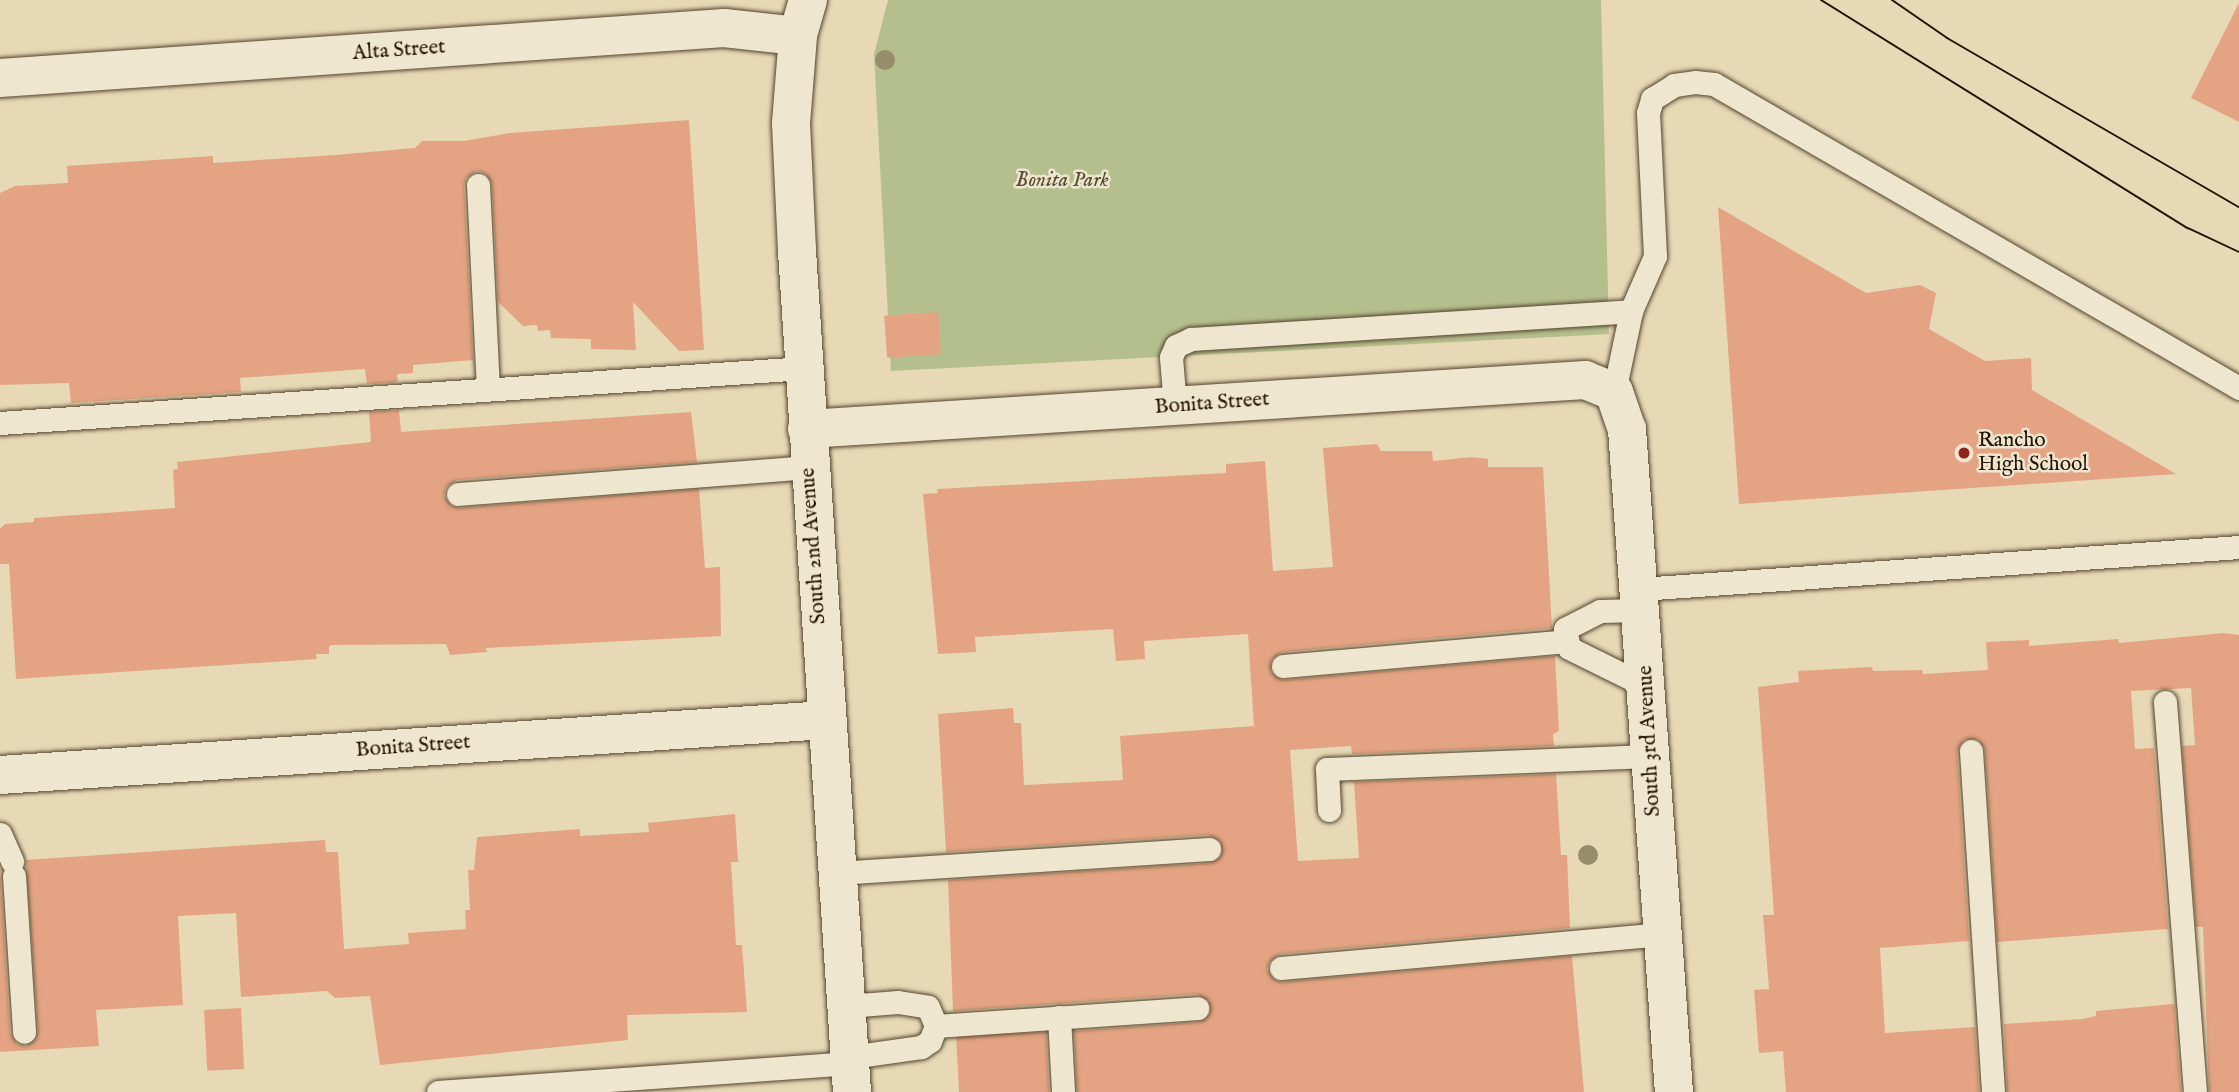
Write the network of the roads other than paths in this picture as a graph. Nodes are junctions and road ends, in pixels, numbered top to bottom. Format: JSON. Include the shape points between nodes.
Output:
{"nodes":[{"id":1,"x":781,"y":0,"type":"edge"},
{"id":2,"x":808,"y":0,"type":"edge"},
{"id":3,"x":798,"y":36,"type":"junction"},
{"id":4,"x":0,"y":78,"type":"edge"},
{"id":5,"x":478,"y":185,"type":"dead end"},
{"id":6,"x":1631,"y":311,"type":"junction"},
{"id":7,"x":804,"y":368,"type":"junction"},
{"id":8,"x":488,"y":388,"type":"junction"},
{"id":9,"x":2239,"y":388,"type":"edge"},
{"id":10,"x":1614,"y":391,"type":"junction"},
{"id":11,"x":1174,"y":406,"type":"junction"},
{"id":12,"x":0,"y":423,"type":"edge"},
{"id":13,"x":808,"y":448,"type":"junction"},
{"id":14,"x":458,"y":494,"type":"dead end"},
{"id":15,"x":2239,"y":547,"type":"edge"},
{"id":16,"x":1640,"y":600,"type":"junction"},
{"id":17,"x":1567,"y":641,"type":"junction"},
{"id":18,"x":1283,"y":666,"type":"dead end"},
{"id":19,"x":1648,"y":687,"type":"junction"},
{"id":20,"x":2165,"y":702,"type":"dead end"},
{"id":21,"x":826,"y":720,"type":"junction"},
{"id":22,"x":1971,"y":751,"type":"dead end"},
{"id":23,"x":1650,"y":756,"type":"junction"},
{"id":24,"x":0,"y":775,"type":"edge"},
{"id":25,"x":1329,"y":810,"type":"dead end"},
{"id":26,"x":0,"y":834,"type":"edge"},
{"id":27,"x":1209,"y":849,"type":"dead end"},
{"id":28,"x":837,"y":873,"type":"junction"},
{"id":29,"x":1662,"y":934,"type":"junction"},
{"id":30,"x":1281,"y":968,"type":"dead end"},
{"id":31,"x":847,"y":1006,"type":"junction"},
{"id":32,"x":1197,"y":1008,"type":"dead end"},
{"id":33,"x":1059,"y":1017,"type":"junction"},
{"id":34,"x":936,"y":1026,"type":"junction"},
{"id":35,"x":24,"y":1032,"type":"dead end"},
{"id":36,"x":851,"y":1071,"type":"edge"},
{"id":37,"x":438,"y":1092,"type":"edge"},
{"id":38,"x":1063,"y":1092,"type":"edge"},
{"id":39,"x":1674,"y":1092,"type":"edge"},
{"id":40,"x":1993,"y":1092,"type":"edge"},
{"id":41,"x":2194,"y":1092,"type":"edge"}],
"edges":[{"from":1,"to":3,"type":"street"},
{"from":2,"to":3,"type":"street","name":"South 2nd Avenue"},
{"from":3,"to":4,"type":"street","name":"Alta Street","via":[[724,28]]},
{"from":3,"to":7,"type":"street","name":"South 2nd Avenue","via":[[792,123]]},
{"from":5,"to":8,"type":"lane"},
{"from":6,"to":9,"type":"lane","via":[[1656,257],[1648,113],[1652,99],[1674,85],[1714,84]]},
{"from":6,"to":10,"type":"lane"},
{"from":6,"to":11,"type":"lane","via":[[1191,339],[1175,346],[1171,357]]},
{"from":7,"to":8,"type":"lane"},
{"from":7,"to":13,"type":"street","name":"South 2nd Avenue"},
{"from":8,"to":12,"type":"lane"},
{"from":10,"to":11,"type":"street","name":"Bonita Street","via":[[1586,380]]},
{"from":10,"to":16,"type":"street","name":"South 3rd Avenue","via":[[1627,429]]},
{"from":11,"to":13,"type":"street","name":"Bonita Street"},
{"from":13,"to":14,"type":"lane"},
{"from":13,"to":21,"type":"street","name":"South 2nd Avenue"},
{"from":15,"to":16,"type":"lane"},
{"from":16,"to":17,"type":"lane","via":[[1600,611],[1566,629]]},
{"from":16,"to":19,"type":"street","name":"South 3rd Avenue"},
{"from":17,"to":18,"type":"lane"},
{"from":17,"to":19,"type":"lane","via":[[1569,648]]},
{"from":19,"to":23,"type":"street","name":"South 3rd Avenue"},
{"from":20,"to":41,"type":"lane"},
{"from":21,"to":24,"type":"street","name":"Bonita Street"},
{"from":21,"to":28,"type":"street","name":"South 2nd Avenue"},
{"from":22,"to":40,"type":"lane"},
{"from":23,"to":25,"type":"lane","via":[[1327,769]]},
{"from":23,"to":29,"type":"street","name":"South 3rd Avenue"},
{"from":26,"to":35,"type":"lane","via":[[13,869]]},
{"from":27,"to":28,"type":"lane"},
{"from":28,"to":31,"type":"street","name":"South 2nd Avenue"},
{"from":29,"to":30,"type":"lane"},
{"from":29,"to":39,"type":"street","name":"South 3rd Avenue"},
{"from":31,"to":34,"type":"lane","via":[[898,1002],[928,1007]]},
{"from":31,"to":36,"type":"street","name":"South 2nd Avenue"},
{"from":32,"to":33,"type":"lane"},
{"from":33,"to":34,"type":"lane"},
{"from":33,"to":38,"type":"lane"},
{"from":34,"to":36,"type":"lane","via":[[930,1041],[920,1047]]},
{"from":36,"to":37,"type":"lane"}]}
